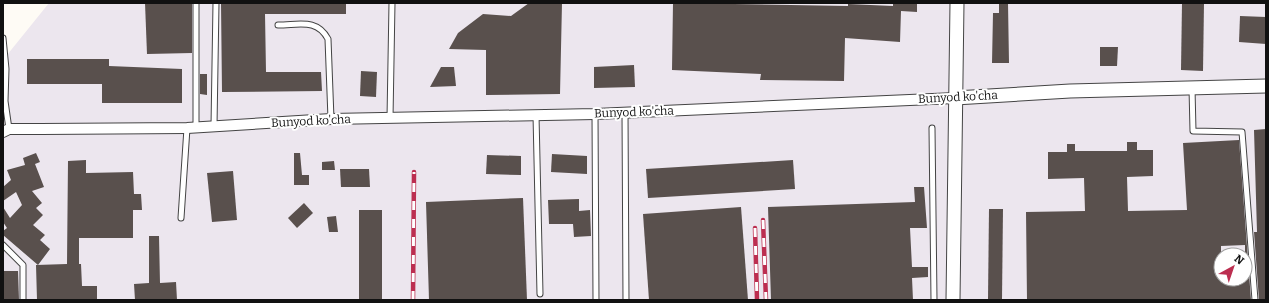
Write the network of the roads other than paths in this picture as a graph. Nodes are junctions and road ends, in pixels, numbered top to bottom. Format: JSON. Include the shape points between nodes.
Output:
{"nodes":[{"id":1,"x":196,"y":3,"type":"edge"},
{"id":2,"x":216,"y":3,"type":"edge"},
{"id":3,"x":392,"y":3,"type":"edge"},
{"id":4,"x":957,"y":3,"type":"edge"},
{"id":5,"x":278,"y":25,"type":"dead end"},
{"id":6,"x":3,"y":38,"type":"edge"},
{"id":7,"x":1266,"y":86,"type":"edge"},
{"id":8,"x":1192,"y":88,"type":"junction"},
{"id":9,"x":955,"y":98,"type":"junction"},
{"id":10,"x":625,"y":112,"type":"junction"},
{"id":11,"x":595,"y":114,"type":"junction"},
{"id":12,"x":536,"y":115,"type":"junction"},
{"id":13,"x":390,"y":118,"type":"junction"},
{"id":14,"x":331,"y":119,"type":"junction"},
{"id":15,"x":214,"y":126,"type":"junction"},
{"id":16,"x":192,"y":127,"type":"junction"},
{"id":17,"x":932,"y":128,"type":"dead end"},
{"id":18,"x":6,"y":131,"type":"edge"},
{"id":19,"x":182,"y":218,"type":"dead end"},
{"id":20,"x":3,"y":245,"type":"edge"},
{"id":21,"x":540,"y":294,"type":"dead end"},
{"id":22,"x":23,"y":300,"type":"edge"},
{"id":23,"x":596,"y":300,"type":"edge"},
{"id":24,"x":626,"y":300,"type":"edge"},
{"id":25,"x":934,"y":300,"type":"edge"},
{"id":26,"x":953,"y":300,"type":"edge"},
{"id":27,"x":1256,"y":300,"type":"edge"}],
"edges":[{"from":1,"to":16,"type":"lane"},
{"from":2,"to":15,"type":"lane"},
{"from":3,"to":13,"type":"lane"},
{"from":4,"to":9,"type":"street"},
{"from":5,"to":14,"type":"lane","via":[[314,24],[323,30],[328,39]]},
{"from":6,"to":18,"type":"lane"},
{"from":7,"to":8,"type":"street","name":"Bunyod ko'cha"},
{"from":8,"to":9,"type":"street","name":"Bunyod ko'cha","via":[[1070,91]]},
{"from":8,"to":27,"type":"lane","via":[[1193,130],[1242,132]]},
{"from":9,"to":10,"type":"street","name":"Bunyod ko'cha"},
{"from":9,"to":26,"type":"street"},
{"from":10,"to":11,"type":"street","name":"Bunyod ko'cha"},
{"from":10,"to":24,"type":"lane"},
{"from":11,"to":12,"type":"street","name":"Bunyod ko'cha"},
{"from":11,"to":23,"type":"lane"},
{"from":12,"to":13,"type":"street","name":"Bunyod ko'cha"},
{"from":12,"to":21,"type":"lane"},
{"from":13,"to":14,"type":"street","name":"Bunyod ko'cha"},
{"from":14,"to":15,"type":"street","name":"Bunyod ko'cha"},
{"from":15,"to":16,"type":"street","name":"Bunyod ko'cha"},
{"from":16,"to":18,"type":"street","name":"Bunyod ko'cha"},
{"from":16,"to":19,"type":"lane"},
{"from":17,"to":25,"type":"lane"},
{"from":20,"to":22,"type":"lane","via":[[23,265]]}]}
